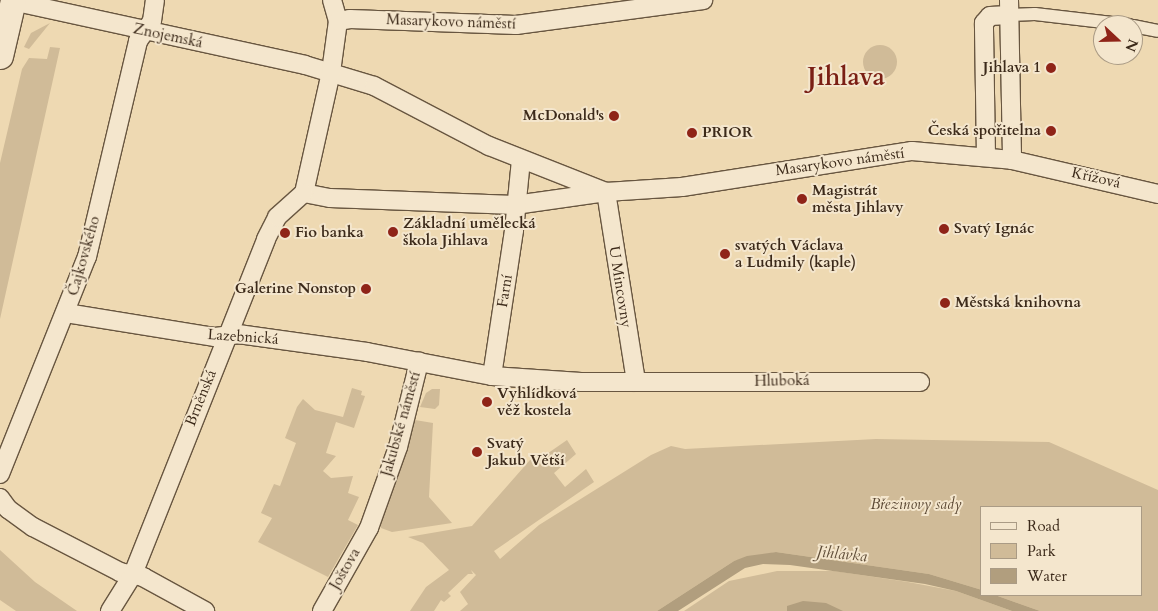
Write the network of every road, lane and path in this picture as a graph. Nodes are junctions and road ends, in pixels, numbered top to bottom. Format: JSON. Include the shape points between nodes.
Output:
{"nodes":[{"id":1,"x":10,"y":0,"type":"edge"},
{"id":2,"x":155,"y":0,"type":"edge"},
{"id":3,"x":332,"y":0,"type":"edge"},
{"id":4,"x":703,"y":0,"type":"edge"},
{"id":5,"x":1009,"y":8,"type":"edge"},
{"id":6,"x":338,"y":21,"type":"junction"},
{"id":7,"x":1093,"y":21,"type":"edge"},
{"id":8,"x":1143,"y":28,"type":"edge"},
{"id":9,"x":146,"y":31,"type":"junction"},
{"id":10,"x":1158,"y":31,"type":"edge"},
{"id":11,"x":0,"y":56,"type":"edge"},
{"id":12,"x":331,"y":72,"type":"junction"},
{"id":13,"x":986,"y":156,"type":"junction"},
{"id":14,"x":521,"y":160,"type":"junction"},
{"id":15,"x":1012,"y":160,"type":"junction"},
{"id":16,"x":1035,"y":165,"type":"joint"},
{"id":17,"x":606,"y":192,"type":"junction"},
{"id":18,"x":304,"y":193,"type":"junction"},
{"id":19,"x":1158,"y":194,"type":"edge"},
{"id":20,"x":515,"y":205,"type":"junction"},
{"id":21,"x":66,"y":313,"type":"junction"},
{"id":22,"x":225,"y":335,"type":"junction"},
{"id":23,"x":419,"y":362,"type":"junction"},
{"id":24,"x":492,"y":376,"type":"junction"},
{"id":25,"x":581,"y":382,"type":"joint"},
{"id":26,"x":640,"y":382,"type":"junction"},
{"id":27,"x":920,"y":382,"type":"dead end"},
{"id":28,"x":0,"y":474,"type":"edge"},
{"id":29,"x":0,"y":498,"type":"edge"},
{"id":30,"x":369,"y":528,"type":"joint"},
{"id":31,"x":133,"y":574,"type":"junction"},
{"id":32,"x":110,"y":611,"type":"edge"},
{"id":33,"x":205,"y":611,"type":"edge"},
{"id":34,"x":322,"y":611,"type":"edge"}],
"edges":[{"from":1,"to":9,"type":"street","name":"Znojemská"},
{"from":1,"to":11,"type":"main road"},
{"from":2,"to":9,"type":"street","name":"Čajkovského","via":[[152,20]]},
{"from":3,"to":6,"type":"street"},
{"from":4,"to":6,"type":"street","name":"Masarykovo náměstí","via":[[516,25]]},
{"from":5,"to":7,"type":"street"},
{"from":5,"to":13,"type":"street","via":[[990,16],[984,24]]},
{"from":5,"to":15,"type":"street"},
{"from":6,"to":12,"type":"street"},
{"from":8,"to":10,"type":"street"},
{"from":9,"to":12,"type":"street","name":"Znojemská"},
{"from":9,"to":21,"type":"street","name":"Čajkovského","via":[[138,41],[86,257]]},
{"from":12,"to":14,"type":"street","name":"Masarykovo náměstí","via":[[374,86]]},
{"from":12,"to":18,"type":"street"},
{"from":13,"to":15,"type":"street","name":"Masarykovo náměstí"},
{"from":13,"to":17,"type":"street","name":"Masarykovo náměstí","via":[[912,151],[682,187]]},
{"from":14,"to":17,"type":"street","name":"Masarykovo náměstí"},
{"from":14,"to":20,"type":"street"},
{"from":15,"to":16,"type":"street","name":"Masarykovo náměstí"},
{"from":16,"to":19,"type":"street","name":"Křížová"},
{"from":17,"to":20,"type":"street","name":"Masarykovo náměstí"},
{"from":17,"to":26,"type":"street","name":"U Mincovny"},
{"from":18,"to":20,"type":"street","name":"Masarykovo náměstí","via":[[330,198]]},
{"from":18,"to":22,"type":"street","name":"Brněnská","via":[[273,223]]},
{"from":20,"to":24,"type":"street","name":"Farní"},
{"from":21,"to":22,"type":"street","name":"Lazebnická"},
{"from":21,"to":28,"type":"street","name":"Čajkovského"},
{"from":22,"to":23,"type":"street","name":"Lazebnická","via":[[238,334]]},
{"from":22,"to":31,"type":"street","name":"Brněnská"},
{"from":23,"to":24,"type":"street","name":"Jakubské náměstí"},
{"from":23,"to":30,"type":"street","name":"Jakubské náměstí","via":[[398,447]]},
{"from":24,"to":25,"type":"street","name":"Jakubské náměstí"},
{"from":25,"to":26,"type":"street","name":"Hluboká"},
{"from":26,"to":27,"type":"street","name":"Hluboká"},
{"from":29,"to":31,"type":"street","via":[[8,509],[33,527],[120,572]]},
{"from":30,"to":34,"type":"street","name":"Joštova"},
{"from":31,"to":32,"type":"street","name":"Brněnská"},
{"from":31,"to":33,"type":"street"}]}
